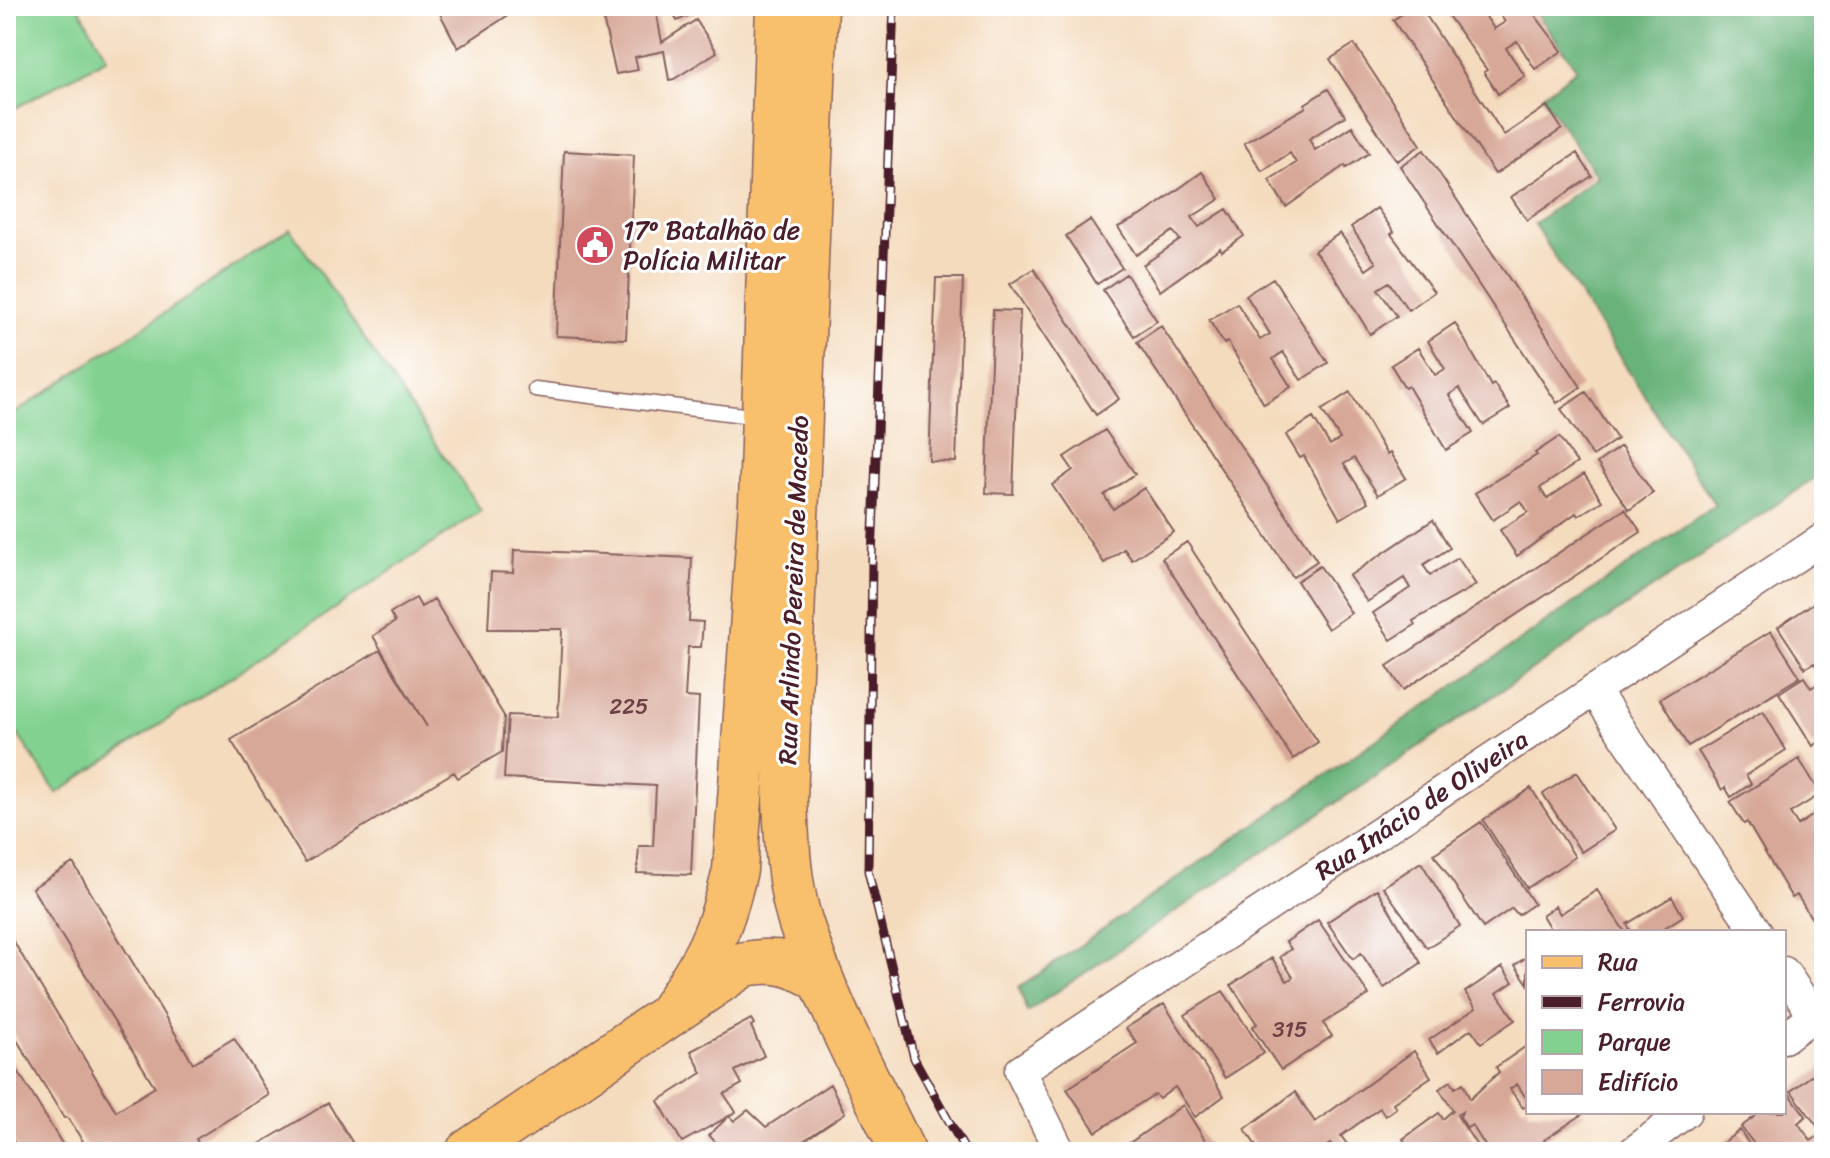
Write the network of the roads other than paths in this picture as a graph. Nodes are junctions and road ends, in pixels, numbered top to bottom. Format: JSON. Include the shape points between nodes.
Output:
{"nodes":[{"id":1,"x":778,"y":6,"type":"edge"},
{"id":2,"x":816,"y":6,"type":"edge"},
{"id":3,"x":535,"y":389,"type":"dead end"},
{"id":4,"x":782,"y":419,"type":"junction"},
{"id":5,"x":1824,"y":538,"type":"edge"},
{"id":6,"x":1594,"y":690,"type":"junction"},
{"id":7,"x":1756,"y":930,"type":"edge"},
{"id":8,"x":1786,"y":974,"type":"edge"},
{"id":9,"x":822,"y":981,"type":"junction"},
{"id":10,"x":1819,"y":1012,"type":"edge"},
{"id":11,"x":668,"y":1016,"type":"junction"},
{"id":12,"x":1786,"y":1037,"type":"edge"},
{"id":13,"x":1683,"y":1114,"type":"edge"},
{"id":14,"x":468,"y":1152,"type":"edge"},
{"id":15,"x":903,"y":1152,"type":"edge"},
{"id":16,"x":1060,"y":1152,"type":"edge"},
{"id":17,"x":1633,"y":1152,"type":"edge"}],
"edges":[{"from":1,"to":4,"type":"main road","name":"Rua Arlindo Pereira de Macedo"},
{"from":2,"to":4,"type":"main road","name":"Rua Arlindo Pereira de Macedo"},
{"from":3,"to":4,"type":"lane"},
{"from":4,"to":9,"type":"main road","name":"Rua Arlindo Pereira de Macedo","via":[[789,872]]},
{"from":4,"to":11,"type":"main road","name":"Rua Arlindo Pereira de Macedo","via":[[735,870],[707,957]]},
{"from":5,"to":6,"type":"street","name":"Rua Inácio de Oliveira"},
{"from":6,"to":7,"type":"street"},
{"from":6,"to":16,"type":"street","name":"Rua Inácio de Oliveira","via":[[1020,1071]]},
{"from":8,"to":10,"type":"street"},
{"from":9,"to":11,"type":"main road","via":[[800,966],[771,959],[744,964]]},
{"from":9,"to":15,"type":"main road","name":"Rua Arlindo Pereira de Macedo"},
{"from":10,"to":12,"type":"street"},
{"from":11,"to":14,"type":"main road"},
{"from":13,"to":17,"type":"street"}]}
